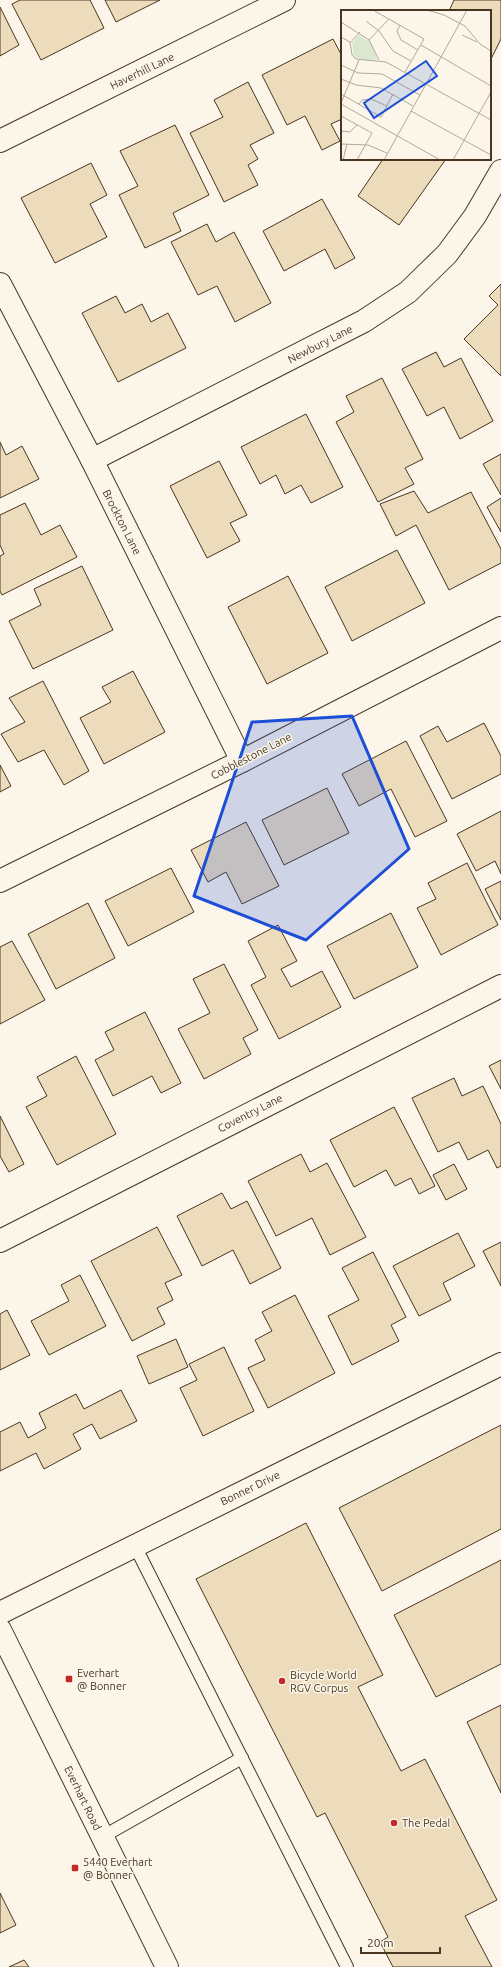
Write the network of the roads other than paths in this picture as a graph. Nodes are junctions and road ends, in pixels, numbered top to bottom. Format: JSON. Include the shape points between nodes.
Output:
{"nodes":[{"id":1,"x":284,"y":0,"type":"edge"},
{"id":2,"x":0,"y":141,"type":"edge"},
{"id":3,"x":501,"y":172,"type":"edge"},
{"id":4,"x":0,"y":284,"type":"edge"},
{"id":5,"x":92,"y":460,"type":"junction"},
{"id":6,"x":501,"y":628,"type":"edge"},
{"id":7,"x":242,"y":761,"type":"junction"},
{"id":8,"x":0,"y":881,"type":"edge"},
{"id":9,"x":501,"y":986,"type":"edge"},
{"id":10,"x":0,"y":1241,"type":"edge"},
{"id":11,"x":501,"y":1364,"type":"edge"},
{"id":12,"x":135,"y":1546,"type":"junction"},
{"id":13,"x":0,"y":1613,"type":"edge"},
{"id":14,"x":0,"y":1630,"type":"edge"},
{"id":15,"x":242,"y":1758,"type":"junction"},
{"id":16,"x":102,"y":1837,"type":"junction"},
{"id":17,"x":167,"y":1967,"type":"edge"},
{"id":18,"x":347,"y":1967,"type":"edge"}],
"edges":[{"from":1,"to":2,"type":"street","name":"Haverhill Lane"},
{"from":3,"to":5,"type":"street","name":"Newbury Lane","via":[[475,216],[446,254],[408,292],[364,321]]},
{"from":4,"to":5,"type":"street","name":"Brockton Lane"},
{"from":5,"to":7,"type":"street","name":"Brockton Lane"},
{"from":6,"to":7,"type":"street","name":"Cobblestone Lane"},
{"from":7,"to":8,"type":"street","name":"Cobblestone Lane"},
{"from":9,"to":10,"type":"street","name":"Coventry Lane"},
{"from":11,"to":12,"type":"street","name":"Bonner Drive"},
{"from":12,"to":13,"type":"street","name":"Bonner Drive"},
{"from":12,"to":15,"type":"lane"},
{"from":14,"to":16,"type":"street","name":"Everhart Road"},
{"from":15,"to":16,"type":"lane"},
{"from":15,"to":18,"type":"lane"},
{"from":16,"to":17,"type":"street","name":"Everhart Road"}]}
